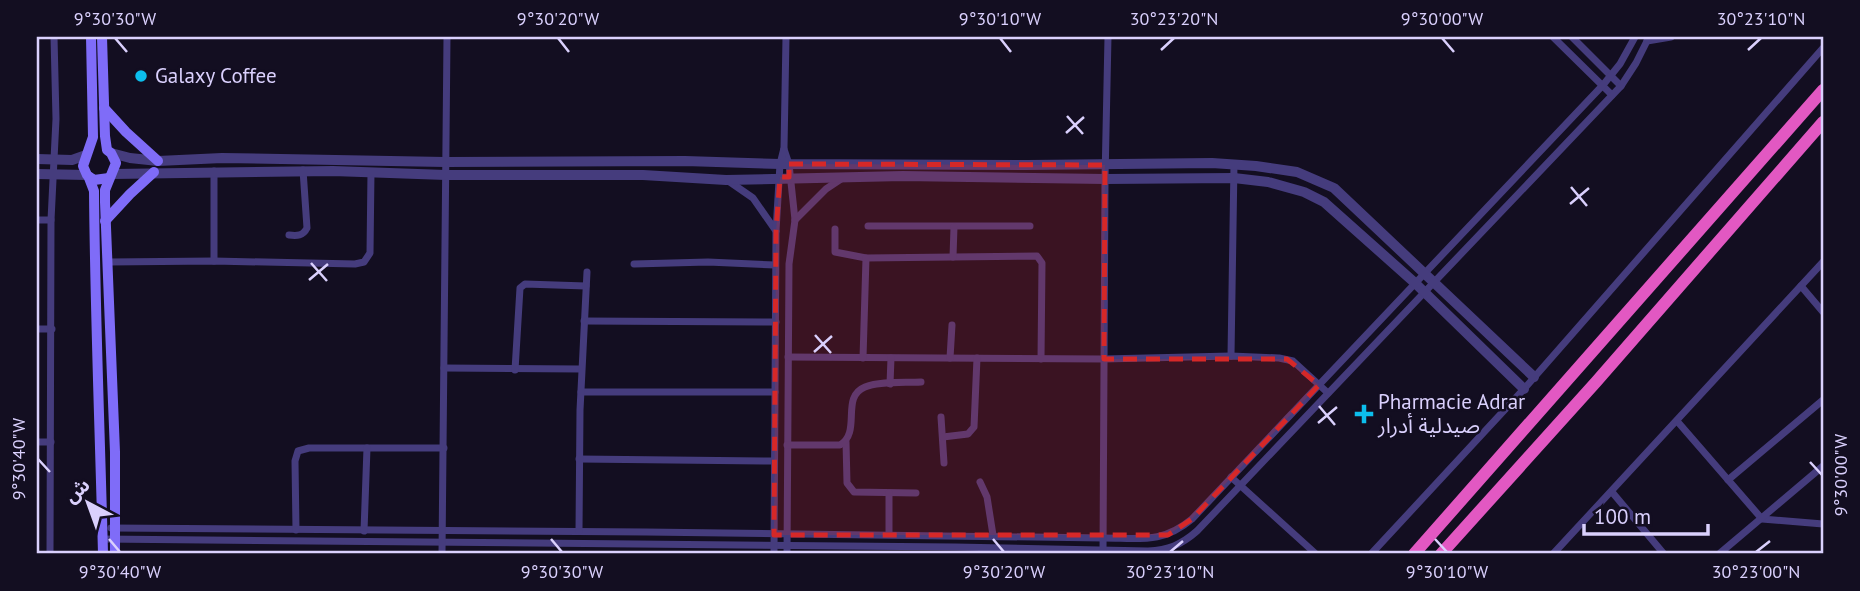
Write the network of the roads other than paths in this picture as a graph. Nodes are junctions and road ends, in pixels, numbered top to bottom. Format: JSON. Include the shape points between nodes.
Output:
{"nodes":[{"id":1,"x":54,"y":37,"type":"edge"},
{"id":2,"x":91,"y":37,"type":"edge"},
{"id":3,"x":102,"y":37,"type":"edge"},
{"id":4,"x":447,"y":37,"type":"edge"},
{"id":5,"x":786,"y":37,"type":"edge"},
{"id":6,"x":1108,"y":37,"type":"edge"},
{"id":7,"x":1553,"y":37,"type":"edge"},
{"id":8,"x":1572,"y":37,"type":"edge"},
{"id":9,"x":1635,"y":37,"type":"edge"},
{"id":10,"x":1671,"y":37,"type":"edge"},
{"id":11,"x":1648,"y":39,"type":"edge"},
{"id":12,"x":1823,"y":48,"type":"edge"},
{"id":13,"x":1612,"y":75,"type":"junction"},
{"id":14,"x":1603,"y":85,"type":"junction"},
{"id":15,"x":1621,"y":86,"type":"junction"},
{"id":16,"x":1823,"y":90,"type":"edge"},
{"id":17,"x":1612,"y":95,"type":"junction"},
{"id":18,"x":104,"y":108,"type":"junction"},
{"id":19,"x":1823,"y":122,"type":"edge"},
{"id":20,"x":109,"y":152,"type":"junction"},
{"id":21,"x":87,"y":153,"type":"junction"},
{"id":22,"x":37,"y":159,"type":"edge"},
{"id":23,"x":55,"y":159,"type":"junction"},
{"id":24,"x":158,"y":161,"type":"junction"},
{"id":25,"x":446,"y":162,"type":"junction"},
{"id":26,"x":785,"y":164,"type":"junction"},
{"id":27,"x":1234,"y":164,"type":"junction"},
{"id":28,"x":1105,"y":165,"type":"junction"},
{"id":29,"x":303,"y":170,"type":"junction"},
{"id":30,"x":214,"y":171,"type":"junction"},
{"id":31,"x":154,"y":172,"type":"junction"},
{"id":32,"x":371,"y":172,"type":"junction"},
{"id":33,"x":37,"y":174,"type":"edge"},
{"id":34,"x":54,"y":174,"type":"junction"},
{"id":35,"x":446,"y":175,"type":"junction"},
{"id":36,"x":111,"y":176,"type":"junction"},
{"id":37,"x":846,"y":176,"type":"junction"},
{"id":38,"x":88,"y":177,"type":"junction"},
{"id":39,"x":784,"y":177,"type":"junction"},
{"id":40,"x":1234,"y":178,"type":"junction"},
{"id":41,"x":1105,"y":179,"type":"junction"},
{"id":42,"x":726,"y":180,"type":"junction"},
{"id":43,"x":37,"y":220,"type":"edge"},
{"id":44,"x":51,"y":220,"type":"junction"},
{"id":45,"x":105,"y":220,"type":"junction"},
{"id":46,"x":794,"y":220,"type":"junction"},
{"id":47,"x":868,"y":226,"type":"dead end"},
{"id":48,"x":1030,"y":226,"type":"dead end"},
{"id":49,"x":954,"y":227,"type":"junction"},
{"id":50,"x":835,"y":229,"type":"dead end"},
{"id":51,"x":776,"y":231,"type":"junction"},
{"id":52,"x":289,"y":235,"type":"dead end"},
{"id":53,"x":953,"y":257,"type":"junction"},
{"id":54,"x":866,"y":258,"type":"junction"},
{"id":55,"x":214,"y":261,"type":"junction"},
{"id":56,"x":108,"y":262,"type":"junction"},
{"id":57,"x":1823,"y":262,"type":"edge"},
{"id":58,"x":634,"y":264,"type":"dead end"},
{"id":59,"x":775,"y":265,"type":"junction"},
{"id":60,"x":587,"y":272,"type":"dead end"},
{"id":61,"x":1425,"y":273,"type":"junction"},
{"id":62,"x":1434,"y":282,"type":"junction"},
{"id":63,"x":1415,"y":283,"type":"junction"},
{"id":64,"x":586,"y":286,"type":"junction"},
{"id":65,"x":1801,"y":286,"type":"junction"},
{"id":66,"x":1424,"y":292,"type":"junction"},
{"id":67,"x":1823,"y":312,"type":"edge"},
{"id":68,"x":584,"y":321,"type":"junction"},
{"id":69,"x":776,"y":322,"type":"junction"},
{"id":70,"x":952,"y":325,"type":"dead end"},
{"id":71,"x":37,"y":329,"type":"edge"},
{"id":72,"x":52,"y":329,"type":"junction"},
{"id":73,"x":1231,"y":355,"type":"junction"},
{"id":74,"x":788,"y":357,"type":"junction"},
{"id":75,"x":863,"y":358,"type":"junction"},
{"id":76,"x":891,"y":358,"type":"junction"},
{"id":77,"x":950,"y":358,"type":"junction"},
{"id":78,"x":977,"y":358,"type":"junction"},
{"id":79,"x":1041,"y":359,"type":"junction"},
{"id":80,"x":1104,"y":359,"type":"junction"},
{"id":81,"x":444,"y":368,"type":"junction"},
{"id":82,"x":582,"y":369,"type":"junction"},
{"id":83,"x":516,"y":370,"type":"junction"},
{"id":84,"x":1534,"y":377,"type":"junction"},
{"id":85,"x":921,"y":382,"type":"dead end"},
{"id":86,"x":891,"y":384,"type":"junction"},
{"id":87,"x":1319,"y":385,"type":"junction"},
{"id":88,"x":1524,"y":389,"type":"junction"},
{"id":89,"x":775,"y":391,"type":"junction"},
{"id":90,"x":581,"y":392,"type":"junction"},
{"id":91,"x":1328,"y":393,"type":"junction"},
{"id":92,"x":1823,"y":400,"type":"edge"},
{"id":93,"x":941,"y":417,"type":"dead end"},
{"id":94,"x":1677,"y":421,"type":"junction"},
{"id":95,"x":943,"y":437,"type":"junction"},
{"id":96,"x":37,"y":442,"type":"edge"},
{"id":97,"x":51,"y":442,"type":"junction"},
{"id":98,"x":846,"y":442,"type":"junction"},
{"id":99,"x":788,"y":445,"type":"junction"},
{"id":100,"x":367,"y":448,"type":"junction"},
{"id":101,"x":444,"y":448,"type":"junction"},
{"id":102,"x":579,"y":459,"type":"junction"},
{"id":103,"x":774,"y":461,"type":"junction"},
{"id":104,"x":944,"y":463,"type":"dead end"},
{"id":105,"x":1823,"y":466,"type":"edge"},
{"id":106,"x":1231,"y":477,"type":"junction"},
{"id":107,"x":1728,"y":480,"type":"junction"},
{"id":108,"x":980,"y":482,"type":"dead end"},
{"id":109,"x":1240,"y":485,"type":"junction"},
{"id":110,"x":1612,"y":492,"type":"junction"},
{"id":111,"x":889,"y":493,"type":"junction"},
{"id":112,"x":916,"y":493,"type":"dead end"},
{"id":113,"x":1200,"y":510,"type":"junction"},
{"id":114,"x":1209,"y":518,"type":"junction"},
{"id":115,"x":1762,"y":519,"type":"junction"},
{"id":116,"x":1823,"y":524,"type":"edge"},
{"id":117,"x":296,"y":530,"type":"junction"},
{"id":118,"x":443,"y":530,"type":"junction"},
{"id":119,"x":364,"y":531,"type":"junction"},
{"id":120,"x":579,"y":531,"type":"junction"},
{"id":121,"x":102,"y":533,"type":"junction"},
{"id":122,"x":115,"y":534,"type":"junction"},
{"id":123,"x":889,"y":534,"type":"junction"},
{"id":124,"x":774,"y":535,"type":"junction"},
{"id":125,"x":786,"y":535,"type":"junction"},
{"id":126,"x":993,"y":535,"type":"junction"},
{"id":127,"x":1103,"y":538,"type":"junction"},
{"id":128,"x":442,"y":543,"type":"junction"},
{"id":129,"x":609,"y":544,"type":"junction"},
{"id":130,"x":774,"y":550,"type":"edge"},
{"id":131,"x":787,"y":550,"type":"edge"},
{"id":132,"x":869,"y":550,"type":"edge"},
{"id":133,"x":1034,"y":551,"type":"edge"},
{"id":134,"x":1103,"y":552,"type":"edge"},
{"id":135,"x":1722,"y":553,"type":"edge"},
{"id":136,"x":50,"y":554,"type":"edge"},
{"id":137,"x":103,"y":554,"type":"edge"},
{"id":138,"x":116,"y":554,"type":"edge"},
{"id":139,"x":442,"y":554,"type":"edge"},
{"id":140,"x":608,"y":554,"type":"edge"},
{"id":141,"x":1316,"y":554,"type":"edge"},
{"id":142,"x":1371,"y":554,"type":"edge"},
{"id":143,"x":1414,"y":554,"type":"edge"},
{"id":144,"x":1441,"y":554,"type":"edge"},
{"id":145,"x":1553,"y":554,"type":"edge"},
{"id":146,"x":1664,"y":554,"type":"edge"}],
"edges":[{"from":1,"to":23,"type":"street"},
{"from":2,"to":21,"type":"main road","via":[[93,137]]},
{"from":3,"to":18,"type":"main road"},
{"from":4,"to":25,"type":"street"},
{"from":5,"to":26,"type":"street"},
{"from":6,"to":28,"type":"street"},
{"from":7,"to":14,"type":"street"},
{"from":8,"to":13,"type":"street"},
{"from":9,"to":13,"type":"street"},
{"from":10,"to":11,"type":"street"},
{"from":11,"to":15,"type":"street"},
{"from":12,"to":84,"type":"street"},
{"from":13,"to":14,"type":"street"},
{"from":13,"to":15,"type":"street"},
{"from":14,"to":17,"type":"street"},
{"from":14,"to":61,"type":"street"},
{"from":15,"to":17,"type":"street"},
{"from":16,"to":143,"type":"highway"},
{"from":17,"to":62,"type":"street"},
{"from":18,"to":20,"type":"main road"},
{"from":18,"to":24,"type":"main road"},
{"from":19,"to":144,"type":"highway"},
{"from":20,"to":21,"type":"main road","via":[[98,148]]},
{"from":20,"to":24,"type":"street"},
{"from":20,"to":36,"type":"main road","via":[[116,163]]},
{"from":21,"to":23,"type":"street","via":[[72,160]]},
{"from":21,"to":38,"type":"main road","via":[[83,166]]},
{"from":22,"to":23,"type":"street"},
{"from":23,"to":34,"type":"street"},
{"from":24,"to":25,"type":"street"},
{"from":25,"to":26,"type":"street"},
{"from":25,"to":35,"type":"street"},
{"from":26,"to":28,"type":"street"},
{"from":26,"to":39,"type":"street"},
{"from":27,"to":28,"type":"street"},
{"from":27,"to":40,"type":"street"},
{"from":27,"to":61,"type":"street","via":[[1297,172],[1323,182],[1347,198]]},
{"from":28,"to":41,"type":"street"},
{"from":29,"to":30,"type":"street"},
{"from":29,"to":32,"type":"street"},
{"from":29,"to":52,"type":"street","via":[[307,228],[299,236]]},
{"from":30,"to":31,"type":"street"},
{"from":30,"to":55,"type":"street"},
{"from":31,"to":36,"type":"street"},
{"from":31,"to":45,"type":"main road"},
{"from":32,"to":35,"type":"street"},
{"from":32,"to":55,"type":"street","via":[[367,260],[355,264]]},
{"from":33,"to":34,"type":"street"},
{"from":34,"to":38,"type":"street"},
{"from":34,"to":44,"type":"street"},
{"from":35,"to":42,"type":"street","via":[[643,175]]},
{"from":35,"to":81,"type":"street"},
{"from":36,"to":38,"type":"main road","via":[[99,181]]},
{"from":36,"to":45,"type":"main road","via":[[105,190]]},
{"from":37,"to":39,"type":"street"},
{"from":37,"to":41,"type":"street"},
{"from":37,"to":46,"type":"street"},
{"from":38,"to":121,"type":"main road","via":[[94,191]]},
{"from":39,"to":42,"type":"street"},
{"from":39,"to":46,"type":"street"},
{"from":39,"to":51,"type":"street"},
{"from":40,"to":41,"type":"street"},
{"from":40,"to":63,"type":"street","via":[[1281,184],[1314,196]]},
{"from":40,"to":73,"type":"street"},
{"from":41,"to":80,"type":"street"},
{"from":42,"to":51,"type":"street","via":[[753,198]]},
{"from":43,"to":44,"type":"street"},
{"from":44,"to":72,"type":"street"},
{"from":45,"to":56,"type":"main road"},
{"from":46,"to":74,"type":"street"},
{"from":47,"to":49,"type":"street"},
{"from":48,"to":49,"type":"street"},
{"from":49,"to":53,"type":"street"},
{"from":50,"to":54,"type":"street","via":[[835,252]]},
{"from":51,"to":59,"type":"street"},
{"from":53,"to":54,"type":"street"},
{"from":53,"to":79,"type":"street","via":[[1037,256],[1042,263]]},
{"from":54,"to":75,"type":"street"},
{"from":55,"to":56,"type":"street"},
{"from":56,"to":122,"type":"main road"},
{"from":57,"to":65,"type":"street"},
{"from":58,"to":59,"type":"street"},
{"from":59,"to":69,"type":"street"},
{"from":60,"to":64,"type":"street"},
{"from":61,"to":62,"type":"street"},
{"from":61,"to":63,"type":"street"},
{"from":62,"to":66,"type":"street"},
{"from":62,"to":84,"type":"street"},
{"from":63,"to":66,"type":"street"},
{"from":63,"to":87,"type":"street"},
{"from":64,"to":68,"type":"street"},
{"from":64,"to":83,"type":"street","via":[[525,284],[520,288]]},
{"from":65,"to":67,"type":"street"},
{"from":65,"to":94,"type":"street"},
{"from":66,"to":88,"type":"street"},
{"from":66,"to":91,"type":"street"},
{"from":68,"to":69,"type":"street"},
{"from":68,"to":82,"type":"street"},
{"from":69,"to":89,"type":"street"},
{"from":70,"to":77,"type":"street"},
{"from":71,"to":72,"type":"street"},
{"from":72,"to":97,"type":"street"},
{"from":73,"to":80,"type":"street"},
{"from":73,"to":87,"type":"street","via":[[1293,361]]},
{"from":74,"to":75,"type":"street"},
{"from":74,"to":99,"type":"street"},
{"from":75,"to":76,"type":"street"},
{"from":76,"to":77,"type":"street"},
{"from":76,"to":86,"type":"street"},
{"from":77,"to":78,"type":"street"},
{"from":78,"to":79,"type":"street"},
{"from":78,"to":95,"type":"street","via":[[974,428],[968,434]]},
{"from":79,"to":80,"type":"street"},
{"from":80,"to":127,"type":"street"},
{"from":81,"to":83,"type":"street"},
{"from":81,"to":101,"type":"street"},
{"from":82,"to":83,"type":"street"},
{"from":82,"to":90,"type":"street"},
{"from":84,"to":88,"type":"street"},
{"from":85,"to":86,"type":"street"},
{"from":86,"to":98,"type":"street","via":[[858,391]]},
{"from":87,"to":91,"type":"street"},
{"from":87,"to":106,"type":"street"},
{"from":88,"to":142,"type":"street"},
{"from":89,"to":90,"type":"street"},
{"from":89,"to":103,"type":"street"},
{"from":90,"to":102,"type":"street"},
{"from":91,"to":109,"type":"street"},
{"from":92,"to":107,"type":"street"},
{"from":93,"to":95,"type":"street"},
{"from":94,"to":107,"type":"street"},
{"from":94,"to":110,"type":"street"},
{"from":95,"to":104,"type":"street"},
{"from":96,"to":97,"type":"street"},
{"from":97,"to":136,"type":"street"},
{"from":98,"to":99,"type":"street"},
{"from":98,"to":111,"type":"street","via":[[850,488]]},
{"from":99,"to":125,"type":"street"},
{"from":100,"to":101,"type":"street"},
{"from":100,"to":117,"type":"street","via":[[298,451]]},
{"from":100,"to":119,"type":"street"},
{"from":101,"to":118,"type":"street"},
{"from":102,"to":103,"type":"street"},
{"from":102,"to":120,"type":"street"},
{"from":103,"to":124,"type":"street"},
{"from":105,"to":115,"type":"street"},
{"from":106,"to":109,"type":"street"},
{"from":106,"to":113,"type":"street"},
{"from":107,"to":115,"type":"street"},
{"from":108,"to":126,"type":"street"},
{"from":109,"to":114,"type":"street"},
{"from":109,"to":141,"type":"street"},
{"from":110,"to":145,"type":"street"},
{"from":110,"to":146,"type":"street"},
{"from":111,"to":112,"type":"street"},
{"from":111,"to":123,"type":"street"},
{"from":113,"to":114,"type":"street"},
{"from":113,"to":127,"type":"street","via":[[1177,531],[1158,538]]},
{"from":114,"to":134,"type":"street","via":[[1172,548]]},
{"from":115,"to":116,"type":"street"},
{"from":115,"to":135,"type":"street"},
{"from":117,"to":119,"type":"street"},
{"from":117,"to":122,"type":"street"},
{"from":118,"to":119,"type":"street"},
{"from":118,"to":120,"type":"street"},
{"from":118,"to":128,"type":"street"},
{"from":120,"to":124,"type":"street"},
{"from":121,"to":122,"type":"street"},
{"from":121,"to":137,"type":"main road"},
{"from":122,"to":128,"type":"street"},
{"from":122,"to":138,"type":"main road"},
{"from":123,"to":125,"type":"street"},
{"from":123,"to":126,"type":"street"},
{"from":124,"to":125,"type":"street"},
{"from":124,"to":130,"type":"street"},
{"from":125,"to":131,"type":"street"},
{"from":126,"to":127,"type":"street"},
{"from":127,"to":134,"type":"street"},
{"from":128,"to":129,"type":"street"},
{"from":128,"to":139,"type":"street"},
{"from":129,"to":130,"type":"street"},
{"from":129,"to":140,"type":"street"},
{"from":130,"to":131,"type":"street"},
{"from":131,"to":132,"type":"street"},
{"from":132,"to":133,"type":"street"},
{"from":133,"to":134,"type":"street"}]}
